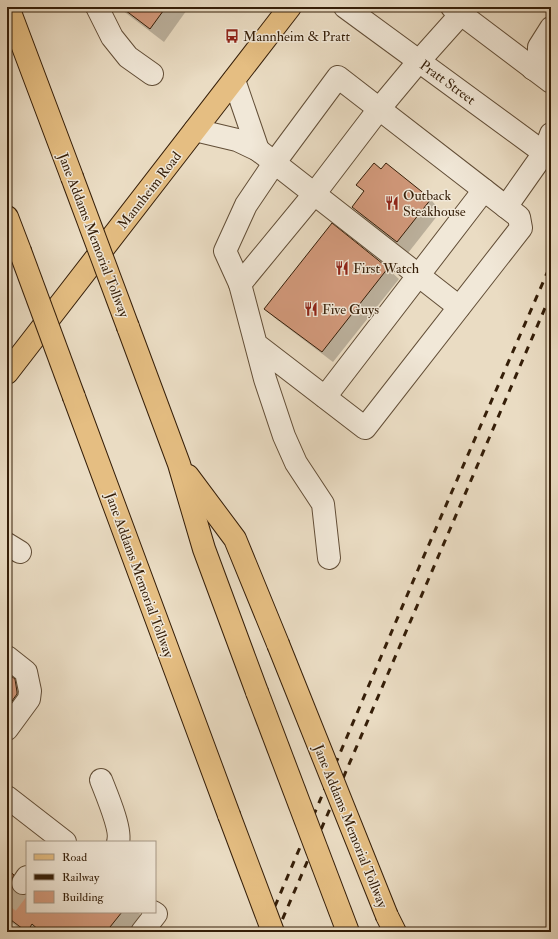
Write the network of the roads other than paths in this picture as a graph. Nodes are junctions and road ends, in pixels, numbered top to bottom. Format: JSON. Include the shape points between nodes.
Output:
{"nodes":[{"id":1,"x":8,"y":7,"type":"edge"},
{"id":2,"x":97,"y":7,"type":"edge"},
{"id":3,"x":290,"y":7,"type":"edge"},
{"id":4,"x":345,"y":7,"type":"edge"},
{"id":5,"x":456,"y":11,"type":"edge"},
{"id":6,"x":551,"y":28,"type":"edge"},
{"id":7,"x":419,"y":61,"type":"junction"},
{"id":8,"x":541,"y":62,"type":"edge"},
{"id":9,"x":152,"y":74,"type":"dead end"},
{"id":10,"x":234,"y":80,"type":"junction"},
{"id":11,"x":551,"y":82,"type":"edge"},
{"id":12,"x":379,"y":109,"type":"junction"},
{"id":13,"x":195,"y":130,"type":"junction"},
{"id":14,"x":549,"y":148,"type":"edge"},
{"id":15,"x":266,"y":156,"type":"junction"},
{"id":16,"x":484,"y":190,"type":"junction"},
{"id":17,"x":314,"y":193,"type":"junction"},
{"id":18,"x":506,"y":207,"type":"junction"},
{"id":19,"x":7,"y":217,"type":"edge"},
{"id":20,"x":419,"y":276,"type":"junction"},
{"id":21,"x":240,"y":284,"type":"junction"},
{"id":22,"x":459,"y":307,"type":"junction"},
{"id":23,"x":257,"y":345,"type":"junction"},
{"id":24,"x":7,"y":373,"type":"edge"},
{"id":25,"x":325,"y":398,"type":"junction"},
{"id":26,"x":179,"y":464,"type":"junction"},
{"id":27,"x":330,"y":558,"type":"dead end"},
{"id":28,"x":7,"y":657,"type":"edge"},
{"id":29,"x":7,"y":729,"type":"edge"},
{"id":30,"x":101,"y":780,"type":"dead end"},
{"id":31,"x":7,"y":797,"type":"edge"},
{"id":32,"x":57,"y":840,"type":"edge"},
{"id":33,"x":118,"y":841,"type":"edge"},
{"id":34,"x":154,"y":913,"type":"edge"},
{"id":35,"x":391,"y":924,"type":"edge"},
{"id":36,"x":142,"y":932,"type":"edge"},
{"id":37,"x":273,"y":932,"type":"edge"},
{"id":38,"x":348,"y":932,"type":"edge"}],
"edges":[{"from":1,"to":26,"type":"main road","name":"Jane Addams Memorial Tollway","bridge":true},
{"from":2,"to":9,"type":"street","via":[[112,37],[124,52]]},
{"from":3,"to":10,"type":"main road","name":"Mannheim Road"},
{"from":4,"to":7,"type":"street","name":"Pratt Street"},
{"from":5,"to":7,"type":"street"},
{"from":5,"to":8,"type":"street"},
{"from":6,"to":8,"type":"street","via":[[539,47]]},
{"from":7,"to":12,"type":"street"},
{"from":7,"to":14,"type":"street","name":"Pratt Street"},
{"from":8,"to":11,"type":"street"},
{"from":10,"to":13,"type":"main road","name":"Mannheim Road"},
{"from":10,"to":15,"type":"street"},
{"from":12,"to":15,"type":"street","via":[[338,77]]},
{"from":12,"to":16,"type":"street"},
{"from":12,"to":17,"type":"street"},
{"from":13,"to":15,"type":"street","via":[[237,140]]},
{"from":13,"to":24,"type":"main road","name":"Mannheim Road"},
{"from":14,"to":18,"type":"street"},
{"from":15,"to":17,"type":"street"},
{"from":15,"to":21,"type":"street","via":[[225,251]]},
{"from":16,"to":18,"type":"street"},
{"from":16,"to":20,"type":"street"},
{"from":17,"to":20,"type":"street"},
{"from":17,"to":21,"type":"street"},
{"from":18,"to":22,"type":"street","via":[[519,217],[521,228]]},
{"from":19,"to":37,"type":"main road","name":"Jane Addams Memorial Tollway","bridge":true},
{"from":20,"to":22,"type":"street"},
{"from":20,"to":25,"type":"street"},
{"from":21,"to":23,"type":"street"},
{"from":22,"to":25,"type":"street","via":[[365,428]]},
{"from":23,"to":25,"type":"street"},
{"from":23,"to":27,"type":"street","via":[[284,436],[296,463],[323,504]]},
{"from":26,"to":35,"type":"main road","name":"Jane Addams Memorial Tollway","bridge":true,"via":[[235,539]]},
{"from":26,"to":38,"type":"main road","name":"Jane Addams Memorial Tollway","bridge":true,"via":[[204,549]]},
{"from":28,"to":29,"type":"street","via":[[26,672],[30,699]]},
{"from":30,"to":33,"type":"street","via":[[118,829]]},
{"from":31,"to":32,"type":"street"},
{"from":34,"to":36,"type":"street"}]}
